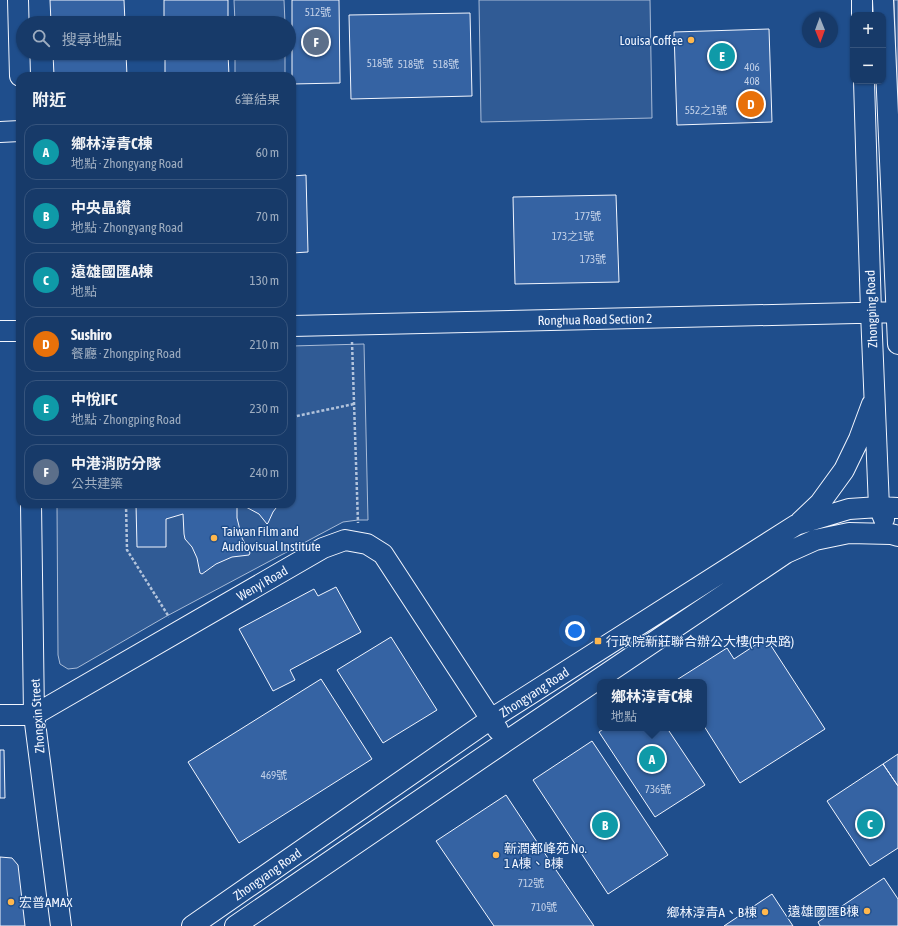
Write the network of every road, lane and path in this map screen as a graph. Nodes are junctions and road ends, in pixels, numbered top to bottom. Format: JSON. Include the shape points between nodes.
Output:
{"nodes":[{"id":1,"x":18,"y":0,"type":"edge"},
{"id":2,"x":862,"y":0,"type":"edge"},
{"id":3,"x":883,"y":0,"type":"edge"},
{"id":4,"x":862,"y":12,"type":"edge"},
{"id":5,"x":18,"y":16,"type":"edge"},
{"id":6,"x":20,"y":60,"type":"edge"},
{"id":7,"x":20,"y":72,"type":"edge"},
{"id":8,"x":864,"y":84,"type":"edge"},
{"id":9,"x":0,"y":132,"type":"edge"},
{"id":10,"x":16,"y":132,"type":"edge"},
{"id":11,"x":871,"y":312,"type":"junction"},
{"id":12,"x":897,"y":312,"type":"edge"},
{"id":13,"x":296,"y":326,"type":"edge"},
{"id":14,"x":0,"y":331,"type":"edge"},
{"id":15,"x":16,"y":331,"type":"edge"},
{"id":16,"x":351,"y":338,"type":"dead end"},
{"id":17,"x":898,"y":344,"type":"edge"},
{"id":18,"x":875,"y":396,"type":"junction"},
{"id":19,"x":354,"y":404,"type":"junction"},
{"id":20,"x":296,"y":416,"type":"edge"},
{"id":21,"x":31,"y":508,"type":"edge"},
{"id":22,"x":126,"y":508,"type":"edge"},
{"id":23,"x":888,"y":508,"type":"edge"},
{"id":24,"x":358,"y":523,"type":"dead end"},
{"id":25,"x":796,"y":525,"type":"junction"},
{"id":26,"x":896,"y":530,"type":"edge"},
{"id":27,"x":172,"y":621,"type":"dead end"},
{"id":28,"x":599,"y":679,"type":"edge"},
{"id":29,"x":597,"y":680,"type":"edge"},
{"id":30,"x":34,"y":714,"type":"junction"},
{"id":31,"x":0,"y":715,"type":"edge"},
{"id":32,"x":491,"y":719,"type":"junction"},
{"id":33,"x":505,"y":742,"type":"junction"},
{"id":34,"x":61,"y":926,"type":"edge"},
{"id":35,"x":192,"y":926,"type":"edge"},
{"id":36,"x":235,"y":926,"type":"edge"}],
"edges":[{"from":1,"to":5,"type":"street"},
{"from":2,"to":4,"type":"street"},
{"from":3,"to":12,"type":"street","name":"Zhongping Road"},
{"from":6,"to":7,"type":"street"},
{"from":8,"to":11,"type":"street","name":"Zhongping Road"},
{"from":9,"to":10,"type":"street"},
{"from":11,"to":12,"type":"street","name":"Ronghua Road Section 2"},
{"from":11,"to":13,"type":"street","name":"Ronghua Road Section 2"},
{"from":11,"to":18,"type":"street","name":"Zhongping Road"},
{"from":12,"to":17,"type":"street","name":"Zhongping Road"},
{"from":14,"to":15,"type":"street"},
{"from":16,"to":19,"type":"path"},
{"from":18,"to":23,"type":"street","name":"Zhongping Road"},
{"from":18,"to":25,"type":"street","via":[[844,470],[820,503]]},
{"from":19,"to":20,"type":"path"},
{"from":19,"to":24,"type":"path"},
{"from":21,"to":30,"type":"street","name":"Zhongxin Street"},
{"from":22,"to":27,"type":"path","via":[[127,550]]},
{"from":23,"to":25,"type":"street","name":"Zhongyang Road","via":[[849,509]]},
{"from":23,"to":26,"type":"street","name":"Zhongping Road"},
{"from":25,"to":32,"type":"street","name":"Zhongyang Road"},
{"from":26,"to":28,"type":"street","name":"Zhongyang Road","via":[[849,533],[815,540],[786,553]]},
{"from":29,"to":33,"type":"street","name":"Zhongyang Road"},
{"from":30,"to":31,"type":"street"},
{"from":30,"to":32,"type":"street","name":"Wenyi Road","via":[[323,548],[345,540],[367,544],[383,554]]},
{"from":30,"to":34,"type":"street","name":"Zhongxin Street"},
{"from":32,"to":33,"type":"street","name":"Wenyi Road"},
{"from":32,"to":35,"type":"street","name":"Zhongyang Road"},
{"from":33,"to":36,"type":"street","name":"Zhongyang Road"}]}
